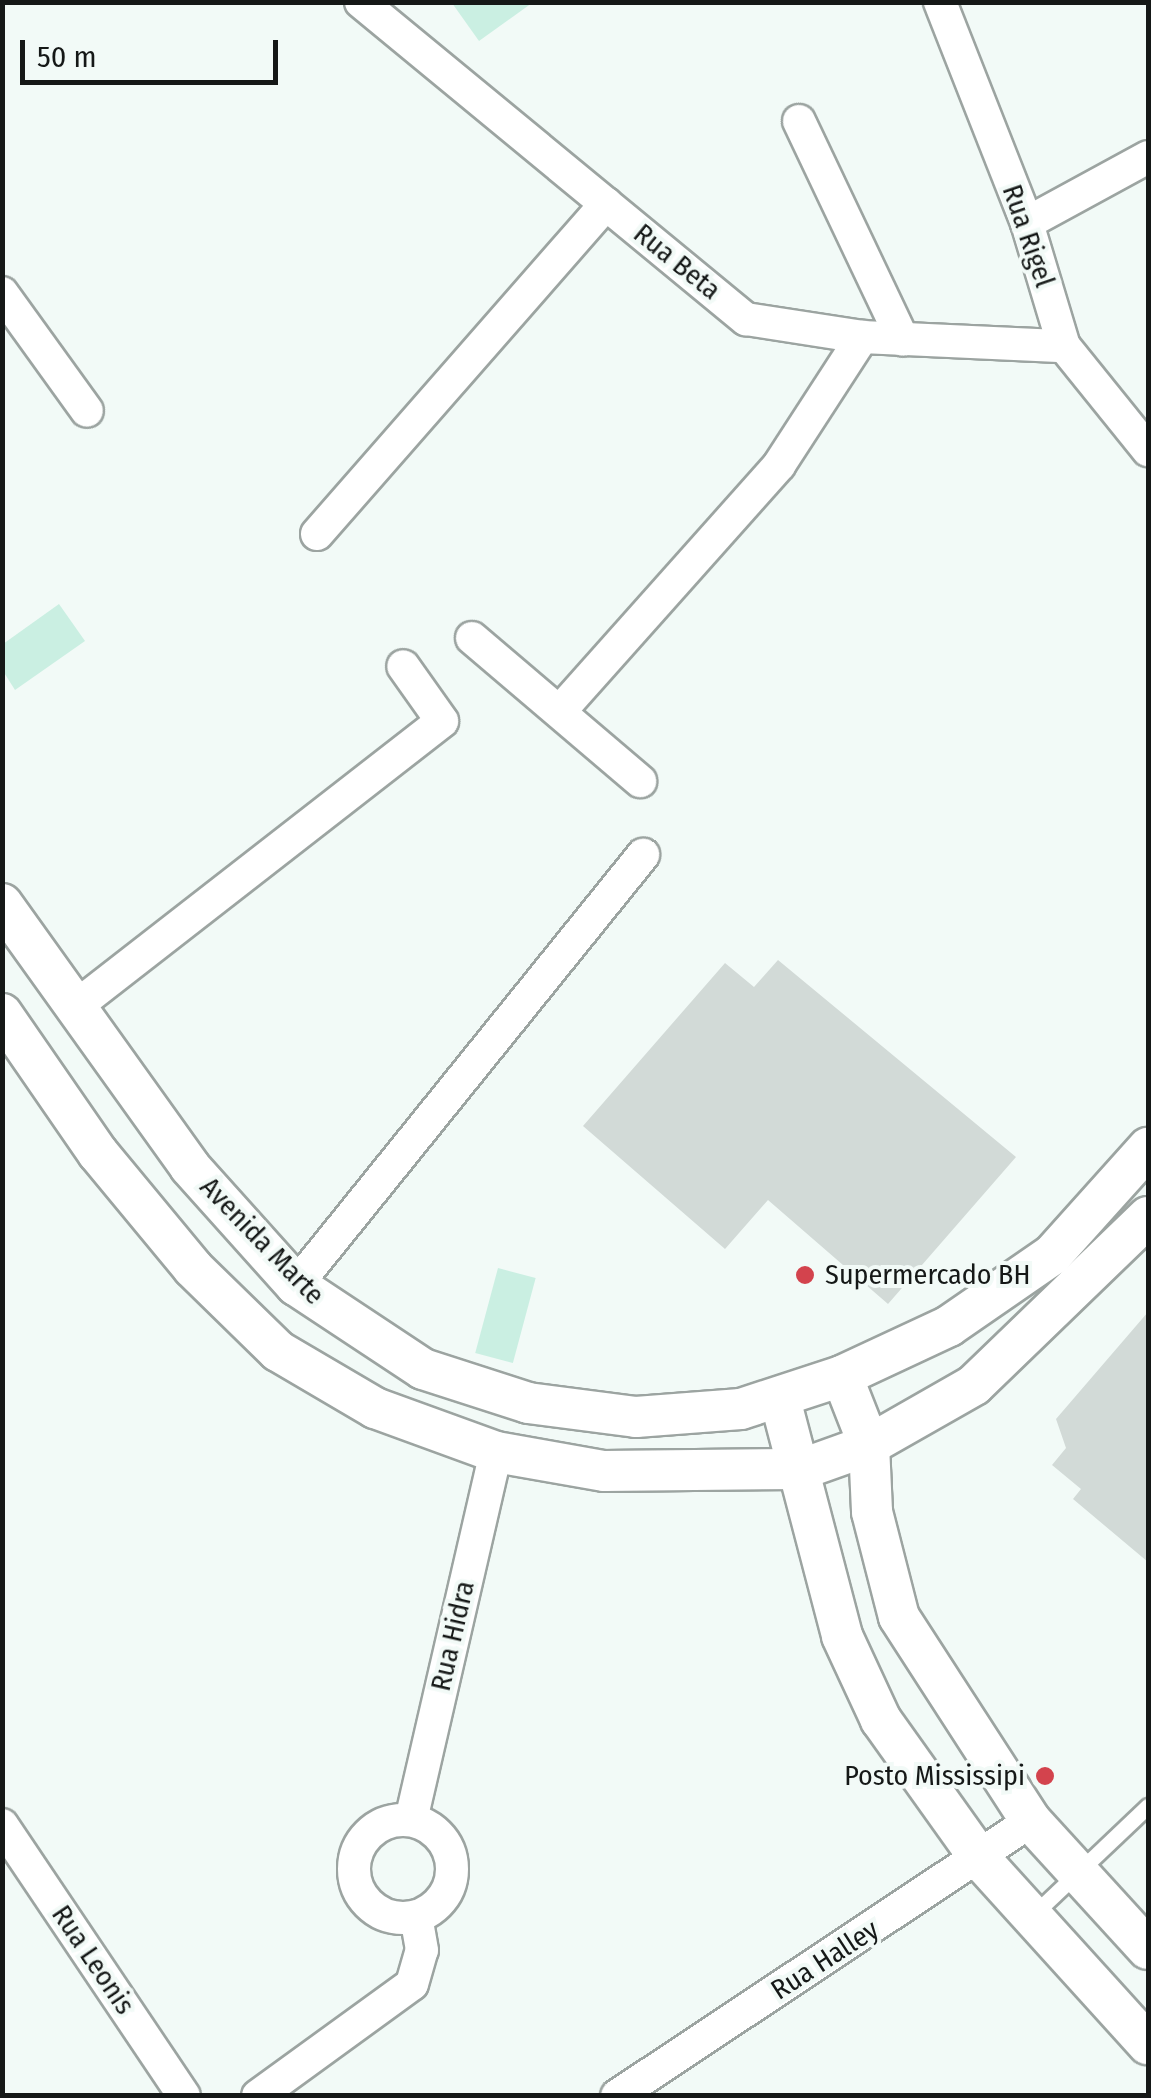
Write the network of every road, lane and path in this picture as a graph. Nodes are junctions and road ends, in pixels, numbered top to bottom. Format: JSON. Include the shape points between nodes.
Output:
{"nodes":[{"id":1,"x":362,"y":2,"type":"edge"},
{"id":2,"x":940,"y":2,"type":"edge"},
{"id":3,"x":799,"y":121,"type":"dead end"},
{"id":4,"x":1148,"y":157,"type":"edge"},
{"id":5,"x":606,"y":204,"type":"junction"},
{"id":6,"x":1027,"y":223,"type":"junction"},
{"id":7,"x":2,"y":292,"type":"edge"},
{"id":8,"x":862,"y":338,"type":"junction"},
{"id":9,"x":903,"y":340,"type":"junction"},
{"id":10,"x":1064,"y":346,"type":"junction"},
{"id":11,"x":87,"y":410,"type":"dead end"},
{"id":12,"x":1148,"y":450,"type":"edge"},
{"id":13,"x":317,"y":534,"type":"dead end"},
{"id":14,"x":472,"y":638,"type":"dead end"},
{"id":15,"x":404,"y":666,"type":"dead end"},
{"id":16,"x":561,"y":710,"type":"junction"},
{"id":17,"x":640,"y":781,"type":"dead end"},
{"id":18,"x":643,"y":854,"type":"dead end"},
{"id":19,"x":2,"y":904,"type":"edge"},
{"id":20,"x":75,"y":1007,"type":"junction"},
{"id":21,"x":2,"y":1014,"type":"edge"},
{"id":22,"x":1148,"y":1148,"type":"edge"},
{"id":23,"x":1148,"y":1216,"type":"edge"},
{"id":24,"x":296,"y":1285,"type":"junction"},
{"id":25,"x":842,"y":1376,"type":"junction"},
{"id":26,"x":780,"y":1398,"type":"junction"},
{"id":27,"x":507,"y":1399,"type":"junction"},
{"id":28,"x":869,"y":1445,"type":"junction"},
{"id":29,"x":496,"y":1452,"type":"junction"},
{"id":30,"x":802,"y":1468,"type":"junction"},
{"id":31,"x":1148,"y":1806,"type":"edge"},
{"id":32,"x":411,"y":1820,"type":"junction"},
{"id":33,"x":1031,"y":1821,"type":"junction"},
{"id":34,"x":2,"y":1825,"type":"edge"},
{"id":35,"x":980,"y":1859,"type":"junction"},
{"id":36,"x":1076,"y":1876,"type":"junction"},
{"id":37,"x":1031,"y":1916,"type":"junction"},
{"id":38,"x":416,"y":1917,"type":"junction"},
{"id":39,"x":1148,"y":1950,"type":"edge"},
{"id":40,"x":1148,"y":2044,"type":"edge"},
{"id":41,"x":184,"y":2096,"type":"edge"},
{"id":42,"x":258,"y":2096,"type":"edge"},
{"id":43,"x":617,"y":2096,"type":"edge"}],
"edges":[{"from":1,"to":5,"type":"street","name":"Rua Beta"},
{"from":2,"to":6,"type":"street","name":"Rua Rigel"},
{"from":3,"to":9,"type":"street"},
{"from":4,"to":6,"type":"street"},
{"from":5,"to":8,"type":"street","name":"Rua Beta","via":[[746,319]]},
{"from":5,"to":13,"type":"street"},
{"from":6,"to":10,"type":"street","name":"Rua Rigel"},
{"from":7,"to":11,"type":"street"},
{"from":8,"to":9,"type":"street","name":"Rua Beta"},
{"from":8,"to":16,"type":"street","via":[[779,465]]},
{"from":9,"to":10,"type":"street","name":"Rua Beta"},
{"from":10,"to":12,"type":"street","name":"Rua Rigel"},
{"from":14,"to":16,"type":"street"},
{"from":15,"to":20,"type":"street","via":[[442,721]]},
{"from":16,"to":17,"type":"street"},
{"from":18,"to":24,"type":"street"},
{"from":19,"to":20,"type":"street","name":"Avenida Marte"},
{"from":20,"to":24,"type":"street","name":"Avenida Marte","via":[[190,1167]]},
{"from":21,"to":29,"type":"street","via":[[110,1167],[192,1268],[278,1351],[376,1408]]},
{"from":22,"to":25,"type":"street","name":"Avenida Marte","via":[[1052,1255],[949,1326]]},
{"from":23,"to":28,"type":"street","via":[[974,1385]]},
{"from":24,"to":27,"type":"street","name":"Avenida Marte","via":[[423,1370]]},
{"from":25,"to":26,"type":"street","name":"Avenida Marte"},
{"from":25,"to":28,"type":"street"},
{"from":26,"to":27,"type":"street","name":"Avenida Marte","via":[[636,1418]]},
{"from":26,"to":30,"type":"street"},
{"from":27,"to":29,"type":"street"},
{"from":28,"to":30,"type":"street"},
{"from":28,"to":33,"type":"street","via":[[872,1512],[900,1617]]},
{"from":29,"to":30,"type":"street","via":[[604,1471],[706,1476]]},
{"from":29,"to":32,"type":"street","name":"Rua Hidra"},
{"from":30,"to":35,"type":"street","via":[[842,1636],[881,1720]]},
{"from":31,"to":36,"type":"lane"},
{"from":32,"to":38,"type":"street","via":[[437,1833],[452,1859],[441,1901]]},
{"from":32,"to":38,"type":"street","via":[[367,1836],[354,1864],[371,1907]]},
{"from":33,"to":35,"type":"street","name":"Rua Halley"},
{"from":33,"to":36,"type":"street"},
{"from":34,"to":41,"type":"street","name":"Rua Leonis"},
{"from":35,"to":37,"type":"street"},
{"from":35,"to":43,"type":"street","name":"Rua Halley"},
{"from":36,"to":37,"type":"lane"},
{"from":36,"to":39,"type":"street"},
{"from":37,"to":40,"type":"street"},
{"from":38,"to":42,"type":"street","via":[[422,1950],[412,1984]]}]}
